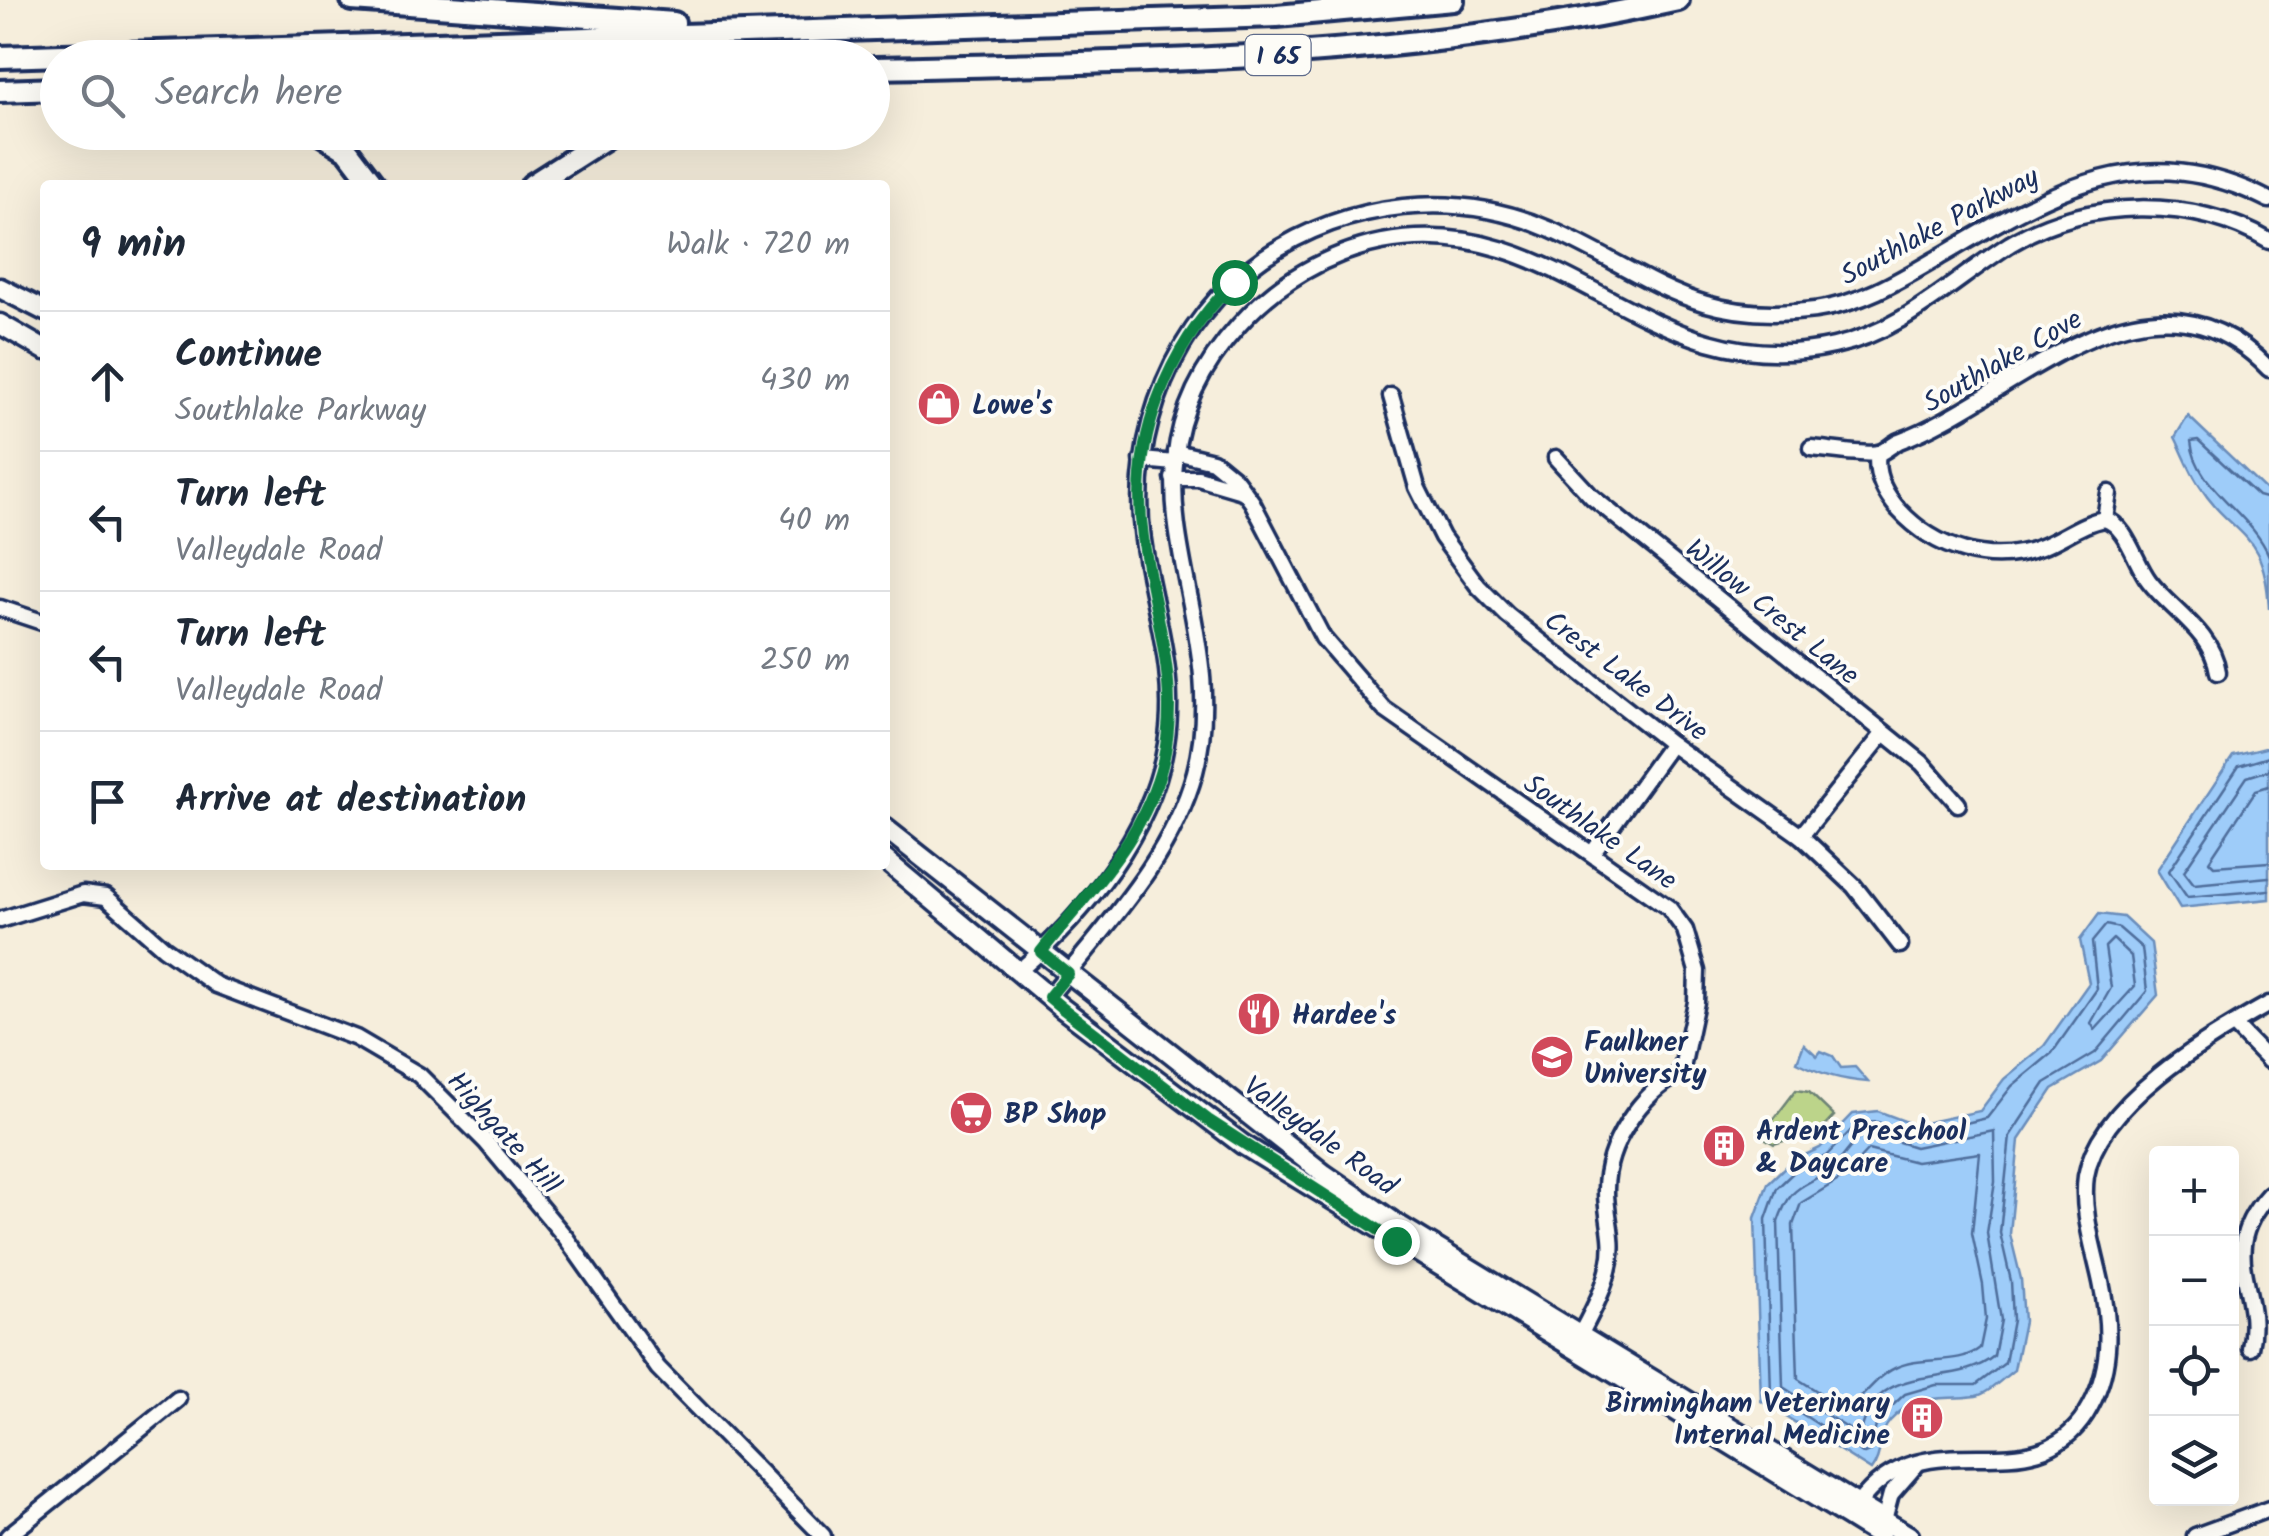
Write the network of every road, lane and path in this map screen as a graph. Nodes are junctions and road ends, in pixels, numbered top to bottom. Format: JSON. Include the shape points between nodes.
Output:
{"nodes":[{"id":1,"x":352,"y":0,"type":"edge"},
{"id":2,"x":1453,"y":0,"type":"edge"},
{"id":3,"x":1678,"y":0,"type":"edge"},
{"id":4,"x":760,"y":31,"type":"junction"},
{"id":5,"x":497,"y":40,"type":"edge"},
{"id":6,"x":40,"y":56,"type":"edge"},
{"id":7,"x":0,"y":57,"type":"edge"},
{"id":8,"x":890,"y":67,"type":"edge"},
{"id":9,"x":0,"y":91,"type":"edge"},
{"id":10,"x":40,"y":91,"type":"edge"},
{"id":11,"x":345,"y":150,"type":"edge"},
{"id":12,"x":587,"y":150,"type":"edge"},
{"id":13,"x":370,"y":180,"type":"edge"},
{"id":14,"x":540,"y":180,"type":"edge"},
{"id":15,"x":2269,"y":200,"type":"edge"},
{"id":16,"x":2269,"y":241,"type":"edge"},
{"id":17,"x":0,"y":288,"type":"edge"},
{"id":18,"x":40,"y":309,"type":"edge"},
{"id":19,"x":0,"y":324,"type":"edge"},
{"id":20,"x":40,"y":347,"type":"edge"},
{"id":21,"x":2269,"y":368,"type":"edge"},
{"id":22,"x":1391,"y":396,"type":"dead end"},
{"id":23,"x":1811,"y":448,"type":"dead end"},
{"id":24,"x":1878,"y":453,"type":"junction"},
{"id":25,"x":1556,"y":458,"type":"dead end"},
{"id":26,"x":1142,"y":460,"type":"junction"},
{"id":27,"x":1175,"y":464,"type":"junction"},
{"id":28,"x":1243,"y":491,"type":"junction"},
{"id":29,"x":2109,"y":493,"type":"dead end"},
{"id":30,"x":2105,"y":519,"type":"junction"},
{"id":31,"x":0,"y":608,"type":"edge"},
{"id":32,"x":40,"y":621,"type":"edge"},
{"id":33,"x":2218,"y":672,"type":"dead end"},
{"id":34,"x":1884,"y":733,"type":"junction"},
{"id":35,"x":1671,"y":744,"type":"junction"},
{"id":36,"x":1958,"y":804,"type":"dead end"},
{"id":37,"x":890,"y":832,"type":"edge"},
{"id":38,"x":1801,"y":836,"type":"junction"},
{"id":39,"x":1593,"y":852,"type":"junction"},
{"id":40,"x":890,"y":864,"type":"edge"},
{"id":41,"x":0,"y":920,"type":"edge"},
{"id":42,"x":1900,"y":945,"type":"dead end"},
{"id":43,"x":1041,"y":952,"type":"junction"},
{"id":44,"x":1020,"y":970,"type":"junction"},
{"id":45,"x":1068,"y":974,"type":"junction"},
{"id":46,"x":1049,"y":997,"type":"junction"},
{"id":47,"x":2269,"y":1004,"type":"edge"},
{"id":48,"x":2234,"y":1026,"type":"junction"},
{"id":49,"x":2269,"y":1061,"type":"edge"},
{"id":50,"x":2269,"y":1194,"type":"edge"},
{"id":51,"x":1577,"y":1341,"type":"junction"},
{"id":52,"x":2250,"y":1348,"type":"dead end"},
{"id":53,"x":178,"y":1399,"type":"dead end"},
{"id":54,"x":1918,"y":1464,"type":"junction"},
{"id":55,"x":1858,"y":1504,"type":"junction"},
{"id":56,"x":2269,"y":1508,"type":"edge"},
{"id":57,"x":1876,"y":1527,"type":"edge"},
{"id":58,"x":8,"y":1536,"type":"edge"},
{"id":59,"x":824,"y":1536,"type":"edge"},
{"id":60,"x":1909,"y":1536,"type":"edge"},
{"id":61,"x":2195,"y":1536,"type":"edge"}],
"edges":[{"from":1,"to":4,"type":"highway"},
{"from":2,"to":4,"type":"highway","number":"I 65","via":[[1277,16]]},
{"from":3,"to":8,"type":"highway","number":"I 65","via":[[1544,28],[1395,48]]},
{"from":4,"to":5,"type":"highway","number":"I 65"},
{"from":6,"to":7,"type":"highway","number":"I 65"},
{"from":9,"to":10,"type":"highway"},
{"from":11,"to":13,"type":"highway"},
{"from":12,"to":14,"type":"highway"},
{"from":15,"to":26,"type":"street","name":"Southlake Parkway","via":[[2174,172],[2096,178],[2023,206],[1876,292],[1818,310],[1769,314],[1684,299],[1550,230],[1490,210],[1422,205],[1368,212],[1286,244],[1220,296],[1172,364]]},
{"from":16,"to":27,"type":"street","name":"Southlake Parkway","via":[[2182,211],[2100,212],[2013,243],[1869,335],[1773,353],[1675,334],[1505,248],[1456,239],[1382,242],[1298,275],[1243,320],[1202,377]]},
{"from":17,"to":18,"type":"main road"},
{"from":19,"to":20,"type":"main road"},
{"from":21,"to":24,"type":"street","name":"Southlake Cove","via":[[2236,343],[2200,328],[2136,322],[2079,341],[1934,428]]},
{"from":22,"to":35,"type":"street","name":"Crest Lake Drive","via":[[1416,487],[1462,566],[1506,615]]},
{"from":23,"to":24,"type":"street","name":"Southlake Cove"},
{"from":24,"to":30,"type":"street","via":[[1879,478],[1894,505],[1922,532],[1964,551],[2028,552]]},
{"from":25,"to":34,"type":"street","name":"Willow Crest Lane","via":[[1592,497]]},
{"from":26,"to":27,"type":"street"},
{"from":26,"to":43,"type":"street","name":"Southlake Parkway","via":[[1143,538],[1171,682],[1166,743],[1156,786],[1128,844]]},
{"from":27,"to":28,"type":"street"},
{"from":27,"to":28,"type":"street","name":"Southlake Lane","via":[[1213,462]]},
{"from":27,"to":45,"type":"street","name":"Southlake Parkway","via":[[1176,538],[1203,685],[1195,769],[1162,850]]},
{"from":28,"to":39,"type":"street","name":"Southlake Lane","via":[[1308,614],[1362,688],[1414,734]]},
{"from":29,"to":30,"type":"street"},
{"from":30,"to":33,"type":"street","via":[[2119,528],[2150,583],[2209,643]]},
{"from":31,"to":32,"type":"street"},
{"from":34,"to":36,"type":"street","name":"Willow Crest Lane","via":[[1940,778]]},
{"from":34,"to":38,"type":"street"},
{"from":35,"to":38,"type":"street","name":"Crest Lake Drive"},
{"from":35,"to":39,"type":"street"},
{"from":37,"to":43,"type":"main road","name":"Valleydale Road"},
{"from":38,"to":42,"type":"street","name":"Crest Lake Drive","via":[[1854,886]]},
{"from":39,"to":51,"type":"street","name":"Southlake Lane","via":[[1670,908],[1691,945],[1698,986],[1681,1073],[1645,1099],[1610,1161],[1611,1260]]},
{"from":40,"to":44,"type":"main road","name":"Valleydale Road"},
{"from":41,"to":59,"type":"street","name":"Highgate Hill","via":[[83,894],[106,897],[225,990],[356,1038],[419,1074],[566,1238],[658,1368]]},
{"from":43,"to":44,"type":"street","name":"Southlake Parkway"},
{"from":43,"to":45,"type":"main road","name":"Valleydale Road"},
{"from":44,"to":46,"type":"main road","name":"Valleydale Road"},
{"from":45,"to":46,"type":"street","name":"Southlake Parkway"},
{"from":45,"to":51,"type":"main road","name":"Valleydale Road","via":[[1324,1174]]},
{"from":46,"to":51,"type":"main road","name":"Valleydale Road","via":[[1296,1181]]},
{"from":47,"to":48,"type":"street"},
{"from":48,"to":49,"type":"street"},
{"from":48,"to":54,"type":"street","via":[[2117,1113],[2090,1160],[2086,1208],[2109,1332],[2103,1375],[2085,1415],[2068,1435],[2036,1454],[1959,1454]]},
{"from":50,"to":52,"type":"street","via":[[2253,1216],[2241,1253],[2254,1326]]},
{"from":51,"to":55,"type":"main road","name":"Valleydale Road"},
{"from":51,"to":57,"type":"main road","name":"Valleydale Road"},
{"from":53,"to":58,"type":"street"},
{"from":54,"to":55,"type":"street","via":[[1884,1476]]},
{"from":54,"to":57,"type":"street","via":[[1891,1494]]},
{"from":55,"to":57,"type":"main road","name":"Valleydale Road"},
{"from":56,"to":61,"type":"street"},
{"from":57,"to":60,"type":"main road","name":"Valleydale Road"}]}
